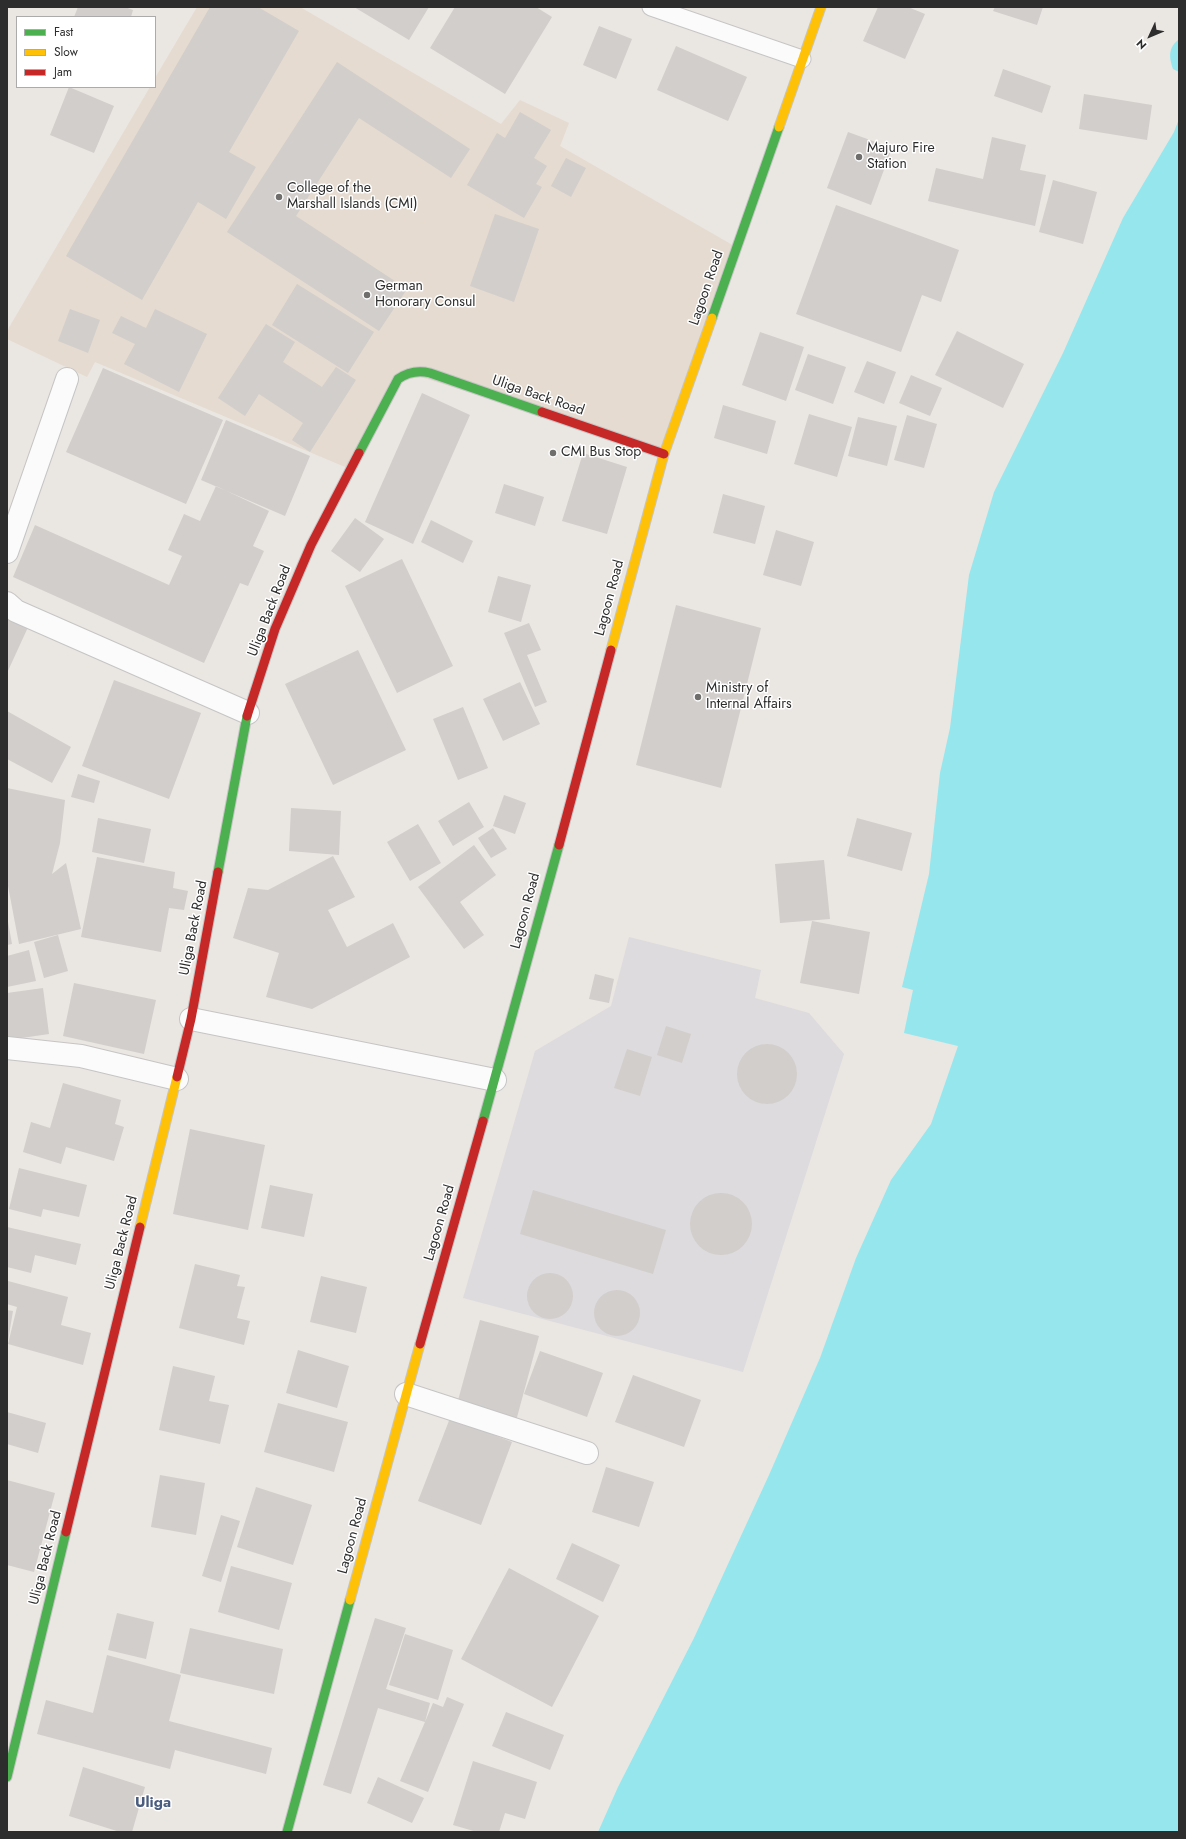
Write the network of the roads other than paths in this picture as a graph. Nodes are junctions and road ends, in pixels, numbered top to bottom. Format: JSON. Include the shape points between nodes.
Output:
{"nodes":[{"id":1,"x":651,"y":7,"type":"edge"},
{"id":2,"x":821,"y":7,"type":"edge"},
{"id":3,"x":802,"y":59,"type":"junction"},
{"id":4,"x":67,"y":379,"type":"dead end"},
{"id":5,"x":664,"y":454,"type":"junction"},
{"id":6,"x":7,"y":552,"type":"edge"},
{"id":7,"x":7,"y":603,"type":"edge"},
{"id":8,"x":248,"y":713,"type":"junction"},
{"id":9,"x":191,"y":1019,"type":"junction"},
{"id":10,"x":7,"y":1048,"type":"edge"},
{"id":11,"x":177,"y":1079,"type":"junction"},
{"id":12,"x":495,"y":1080,"type":"junction"},
{"id":13,"x":406,"y":1394,"type":"junction"},
{"id":14,"x":587,"y":1453,"type":"dead end"},
{"id":15,"x":7,"y":1777,"type":"edge"},
{"id":16,"x":287,"y":1832,"type":"edge"}],
"edges":[{"from":1,"to":3,"type":"lane"},
{"from":2,"to":3,"type":"main road","name":"Lagoon Road"},
{"from":3,"to":5,"type":"main road","name":"Lagoon Road"},
{"from":4,"to":6,"type":"street"},
{"from":5,"to":8,"type":"main road","name":"Uliga Back Road","via":[[430,373],[403,374],[398,378],[311,545],[275,629]]},
{"from":5,"to":12,"type":"main road","name":"Lagoon Road"},
{"from":7,"to":8,"type":"street","via":[[16,611]]},
{"from":8,"to":9,"type":"main road","name":"Uliga Back Road"},
{"from":9,"to":11,"type":"main road","name":"Uliga Back Road"},
{"from":9,"to":12,"type":"street"},
{"from":10,"to":11,"type":"street","via":[[81,1056]]},
{"from":11,"to":15,"type":"main road","name":"Uliga Back Road"},
{"from":12,"to":13,"type":"main road","name":"Lagoon Road"},
{"from":13,"to":14,"type":"street"},
{"from":13,"to":16,"type":"main road","name":"Lagoon Road"}]}
